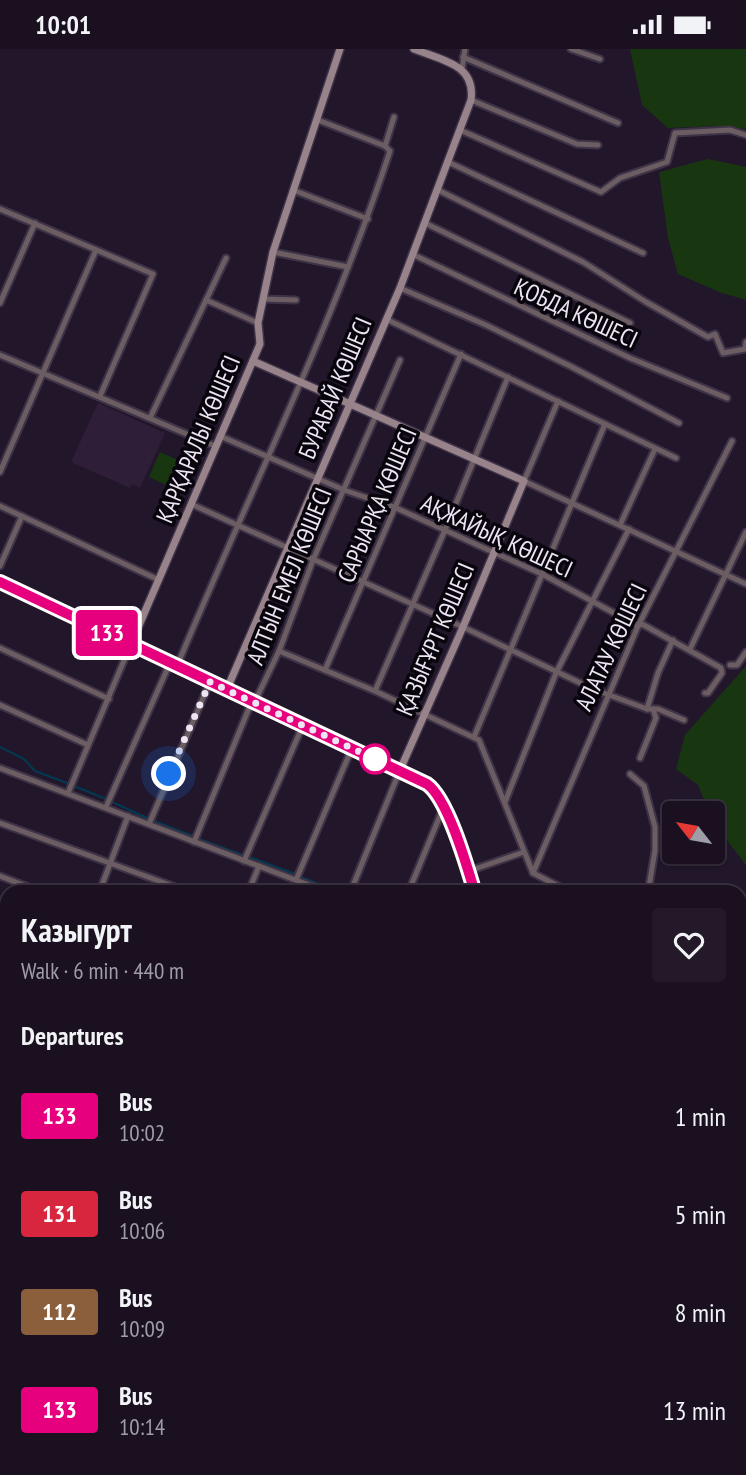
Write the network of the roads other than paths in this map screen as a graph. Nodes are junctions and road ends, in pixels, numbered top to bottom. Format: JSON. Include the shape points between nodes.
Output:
{"nodes":[{"id":1,"x":340,"y":49,"type":"edge"},
{"id":2,"x":414,"y":49,"type":"edge"},
{"id":3,"x":465,"y":49,"type":"edge"},
{"id":4,"x":571,"y":49,"type":"edge"},
{"id":5,"x":463,"y":57,"type":"junction"},
{"id":6,"x":600,"y":59,"type":"dead end"},
{"id":7,"x":462,"y":69,"type":"junction"},
{"id":8,"x":471,"y":100,"type":"junction"},
{"id":9,"x":394,"y":117,"type":"dead end"},
{"id":10,"x":318,"y":120,"type":"junction"},
{"id":11,"x":618,"y":123,"type":"dead end"},
{"id":12,"x":460,"y":130,"type":"junction"},
{"id":13,"x":746,"y":135,"type":"edge"},
{"id":14,"x":598,"y":145,"type":"dead end"},
{"id":15,"x":385,"y":146,"type":"junction"},
{"id":16,"x":448,"y":162,"type":"junction"},
{"id":17,"x":293,"y":190,"type":"junction"},
{"id":18,"x":438,"y":190,"type":"junction"},
{"id":19,"x":0,"y":209,"type":"edge"},
{"id":20,"x":368,"y":219,"type":"junction"},
{"id":21,"x":35,"y":223,"type":"junction"},
{"id":22,"x":425,"y":223,"type":"junction"},
{"id":23,"x":96,"y":250,"type":"junction"},
{"id":24,"x":273,"y":252,"type":"junction"},
{"id":25,"x":643,"y":253,"type":"dead end"},
{"id":26,"x":412,"y":254,"type":"junction"},
{"id":27,"x":226,"y":258,"type":"dead end"},
{"id":28,"x":348,"y":267,"type":"junction"},
{"id":29,"x":400,"y":288,"type":"junction"},
{"id":30,"x":263,"y":299,"type":"junction"},
{"id":31,"x":206,"y":300,"type":"junction"},
{"id":32,"x":296,"y":300,"type":"dead end"},
{"id":33,"x":0,"y":303,"type":"edge"},
{"id":34,"x":386,"y":319,"type":"junction"},
{"id":35,"x":258,"y":323,"type":"junction"},
{"id":36,"x":630,"y":323,"type":"dead end"},
{"id":37,"x":746,"y":342,"type":"edge"},
{"id":38,"x":461,"y":354,"type":"junction"},
{"id":39,"x":0,"y":355,"type":"edge"},
{"id":40,"x":400,"y":360,"type":"dead end"},
{"id":41,"x":253,"y":361,"type":"junction"},
{"id":42,"x":42,"y":373,"type":"junction"},
{"id":43,"x":508,"y":377,"type":"junction"},
{"id":44,"x":300,"y":383,"type":"junction"},
{"id":45,"x":100,"y":396,"type":"junction"},
{"id":46,"x":727,"y":398,"type":"dead end"},
{"id":47,"x":558,"y":401,"type":"junction"},
{"id":48,"x":350,"y":405,"type":"junction"},
{"id":49,"x":376,"y":416,"type":"junction"},
{"id":50,"x":150,"y":418,"type":"junction"},
{"id":51,"x":680,"y":423,"type":"dead end"},
{"id":52,"x":605,"y":424,"type":"junction"},
{"id":53,"x":220,"y":436,"type":"junction"},
{"id":54,"x":424,"y":439,"type":"junction"},
{"id":55,"x":732,"y":441,"type":"dead end"},
{"id":56,"x":215,"y":446,"type":"junction"},
{"id":57,"x":655,"y":449,"type":"junction"},
{"id":58,"x":267,"y":456,"type":"junction"},
{"id":59,"x":676,"y":458,"type":"dead end"},
{"id":60,"x":474,"y":460,"type":"junction"},
{"id":61,"x":0,"y":472,"type":"edge"},
{"id":62,"x":317,"y":478,"type":"junction"},
{"id":63,"x":524,"y":481,"type":"junction"},
{"id":64,"x":344,"y":489,"type":"junction"},
{"id":65,"x":573,"y":503,"type":"junction"},
{"id":66,"x":191,"y":504,"type":"junction"},
{"id":67,"x":0,"y":506,"type":"edge"},
{"id":68,"x":394,"y":507,"type":"junction"},
{"id":69,"x":22,"y":516,"type":"junction"},
{"id":70,"x":238,"y":524,"type":"junction"},
{"id":71,"x":620,"y":525,"type":"junction"},
{"id":72,"x":629,"y":529,"type":"junction"},
{"id":73,"x":445,"y":530,"type":"junction"},
{"id":74,"x":746,"y":532,"type":"edge"},
{"id":75,"x":287,"y":547,"type":"junction"},
{"id":76,"x":676,"y":551,"type":"junction"},
{"id":77,"x":493,"y":552,"type":"junction"},
{"id":78,"x":313,"y":560,"type":"junction"},
{"id":79,"x":0,"y":566,"type":"edge"},
{"id":80,"x":542,"y":574,"type":"junction"},
{"id":81,"x":725,"y":574,"type":"junction"},
{"id":82,"x":159,"y":580,"type":"junction"},
{"id":83,"x":363,"y":581,"type":"junction"},
{"id":84,"x":0,"y":582,"type":"edge"},
{"id":85,"x":746,"y":584,"type":"edge"},
{"id":86,"x":591,"y":601,"type":"junction"},
{"id":87,"x":412,"y":603,"type":"junction"},
{"id":88,"x":638,"y":626,"type":"junction"},
{"id":89,"x":463,"y":627,"type":"junction"},
{"id":90,"x":674,"y":641,"type":"junction"},
{"id":91,"x":131,"y":644,"type":"junction"},
{"id":92,"x":0,"y":648,"type":"edge"},
{"id":93,"x":690,"y":649,"type":"junction"},
{"id":94,"x":279,"y":651,"type":"junction"},
{"id":95,"x":510,"y":651,"type":"junction"},
{"id":96,"x":746,"y":652,"type":"edge"},
{"id":97,"x":174,"y":665,"type":"junction"},
{"id":98,"x":730,"y":665,"type":"dead end"},
{"id":99,"x":325,"y":670,"type":"junction"},
{"id":100,"x":556,"y":673,"type":"junction"},
{"id":101,"x":210,"y":682,"type":"junction"},
{"id":102,"x":227,"y":689,"type":"junction"},
{"id":103,"x":375,"y":691,"type":"junction"},
{"id":104,"x":705,"y":693,"type":"dead end"},
{"id":105,"x":607,"y":695,"type":"junction"},
{"id":106,"x":109,"y":699,"type":"junction"},
{"id":107,"x":252,"y":701,"type":"junction"},
{"id":108,"x":0,"y":705,"type":"edge"},
{"id":109,"x":650,"y":709,"type":"junction"},
{"id":110,"x":425,"y":713,"type":"junction"},
{"id":111,"x":684,"y":720,"type":"dead end"},
{"id":112,"x":303,"y":725,"type":"junction"},
{"id":113,"x":474,"y":737,"type":"junction"},
{"id":114,"x":88,"y":745,"type":"junction"},
{"id":115,"x":352,"y":748,"type":"junction"},
{"id":116,"x":640,"y":758,"type":"dead end"},
{"id":117,"x":0,"y":768,"type":"edge"},
{"id":118,"x":400,"y":770,"type":"junction"},
{"id":119,"x":630,"y":774,"type":"dead end"},
{"id":120,"x":68,"y":793,"type":"junction"},
{"id":121,"x":505,"y":802,"type":"junction"},
{"id":122,"x":444,"y":806,"type":"junction"},
{"id":123,"x":106,"y":807,"type":"junction"},
{"id":124,"x":128,"y":816,"type":"junction"},
{"id":125,"x":0,"y":824,"type":"edge"},
{"id":126,"x":149,"y":824,"type":"junction"},
{"id":127,"x":194,"y":842,"type":"junction"},
{"id":128,"x":524,"y":852,"type":"junction"},
{"id":129,"x":244,"y":861,"type":"junction"},
{"id":130,"x":110,"y":863,"type":"junction"},
{"id":131,"x":259,"y":866,"type":"junction"},
{"id":132,"x":469,"y":871,"type":"junction"},
{"id":133,"x":533,"y":873,"type":"junction"},
{"id":134,"x":0,"y":876,"type":"edge"},
{"id":135,"x":296,"y":880,"type":"junction"},
{"id":136,"x":23,"y":885,"type":"edge"},
{"id":137,"x":102,"y":885,"type":"edge"},
{"id":138,"x":170,"y":885,"type":"edge"},
{"id":139,"x":251,"y":885,"type":"edge"},
{"id":140,"x":309,"y":885,"type":"edge"},
{"id":141,"x":353,"y":885,"type":"edge"},
{"id":142,"x":411,"y":885,"type":"edge"},
{"id":143,"x":473,"y":885,"type":"edge"},
{"id":144,"x":556,"y":885,"type":"edge"},
{"id":145,"x":649,"y":885,"type":"edge"}],
"edges":[{"from":1,"to":10,"type":"street","name":"ҚАРҚАРАЛЫ КӨШЕСІ"},
{"from":2,"to":7,"type":"street"},
{"from":3,"to":5,"type":"street"},
{"from":4,"to":6,"type":"street"},
{"from":5,"to":7,"type":"street"},
{"from":5,"to":11,"type":"street"},
{"from":7,"to":8,"type":"street","via":[[471,80]]},
{"from":8,"to":12,"type":"street","name":"БУРАБАЙ КӨШЕСІ"},
{"from":8,"to":14,"type":"street","via":[[577,144]]},
{"from":9,"to":15,"type":"street"},
{"from":10,"to":15,"type":"street"},
{"from":10,"to":17,"type":"street","name":"ҚАРҚАРАЛЫ КӨШЕСІ"},
{"from":12,"to":13,"type":"street","via":[[601,193],[620,178],[667,162],[676,132],[730,130]]},
{"from":12,"to":16,"type":"street","name":"БУРАБАЙ КӨШЕСІ"},
{"from":15,"to":20,"type":"street","via":[[390,151]]},
{"from":16,"to":18,"type":"street","name":"БУРАБАЙ КӨШЕСІ"},
{"from":16,"to":25,"type":"street"},
{"from":17,"to":20,"type":"street"},
{"from":17,"to":24,"type":"street","name":"ҚАРҚАРАЛЫ КӨШЕСІ"},
{"from":18,"to":22,"type":"street","name":"БУРАБАЙ КӨШЕСІ"},
{"from":18,"to":37,"type":"street","via":[[561,251],[708,337],[715,334],[723,353],[745,349]]},
{"from":19,"to":21,"type":"street"},
{"from":20,"to":28,"type":"street"},
{"from":21,"to":23,"type":"street"},
{"from":21,"to":33,"type":"street"},
{"from":22,"to":26,"type":"street","name":"БУРАБАЙ КӨШЕСІ"},
{"from":22,"to":36,"type":"street"},
{"from":23,"to":42,"type":"street"},
{"from":23,"to":45,"type":"street","via":[[153,274]]},
{"from":24,"to":28,"type":"street"},
{"from":24,"to":30,"type":"street","name":"ҚАРҚАРАЛЫ КӨШЕСІ"},
{"from":26,"to":29,"type":"street","name":"БУРАБАЙ КӨШЕСІ"},
{"from":26,"to":46,"type":"street","name":"ҚОБДА КӨШЕСІ"},
{"from":27,"to":31,"type":"street"},
{"from":28,"to":44,"type":"street"},
{"from":29,"to":34,"type":"street","name":"БУРАБАЙ КӨШЕСІ"},
{"from":29,"to":51,"type":"street","via":[[486,325]]},
{"from":30,"to":32,"type":"street"},
{"from":30,"to":35,"type":"street","name":"ҚАРҚАРАЛЫ КӨШЕСІ"},
{"from":31,"to":35,"type":"street"},
{"from":31,"to":50,"type":"street"},
{"from":34,"to":38,"type":"street"},
{"from":34,"to":48,"type":"street","name":"БУРАБАЙ КӨШЕСІ"},
{"from":35,"to":41,"type":"street","name":"ҚАРҚАРАЛЫ КӨШЕСІ","via":[[260,344]]},
{"from":38,"to":43,"type":"street"},
{"from":38,"to":54,"type":"street","name":"САРЫАРҚА КӨШЕСІ"},
{"from":39,"to":42,"type":"street"},
{"from":40,"to":49,"type":"street","name":"АЛТЫН ЕМЕЛ КӨШЕСІ"},
{"from":41,"to":44,"type":"street"},
{"from":41,"to":53,"type":"street","name":"ҚАРҚАРАЛЫ КӨШЕСІ"},
{"from":42,"to":45,"type":"street"},
{"from":42,"to":61,"type":"street"},
{"from":43,"to":47,"type":"street"},
{"from":43,"to":60,"type":"street"},
{"from":44,"to":48,"type":"street"},
{"from":44,"to":58,"type":"street"},
{"from":45,"to":50,"type":"street"},
{"from":47,"to":52,"type":"street"},
{"from":47,"to":63,"type":"street","name":"ҚАЗЫҒҰРТ КӨШЕСІ"},
{"from":48,"to":49,"type":"street"},
{"from":48,"to":62,"type":"street","name":"БУРАБАЙ КӨШЕСІ"},
{"from":49,"to":54,"type":"street"},
{"from":49,"to":64,"type":"street","name":"АЛТЫН ЕМЕЛ КӨШЕСІ"},
{"from":50,"to":56,"type":"street"},
{"from":52,"to":57,"type":"street"},
{"from":52,"to":65,"type":"street"},
{"from":53,"to":56,"type":"street","name":"ҚАРҚАРАЛЫ КӨШЕСІ"},
{"from":53,"to":58,"type":"street","name":"АҚЖАЙЫҚ КӨШЕСІ"},
{"from":54,"to":60,"type":"street"},
{"from":54,"to":68,"type":"street","name":"САРЫАРҚА КӨШЕСІ"},
{"from":55,"to":76,"type":"street","name":"АЛАТАУ КӨШЕСІ"},
{"from":56,"to":66,"type":"street","name":"ҚАРҚАРАЛЫ КӨШЕСІ"},
{"from":57,"to":59,"type":"street"},
{"from":57,"to":71,"type":"street"},
{"from":58,"to":62,"type":"street","name":"АҚЖАЙЫҚ КӨШЕСІ"},
{"from":58,"to":70,"type":"street"},
{"from":60,"to":63,"type":"street"},
{"from":60,"to":73,"type":"street"},
{"from":62,"to":64,"type":"street","name":"АҚЖАЙЫҚ КӨШЕСІ"},
{"from":62,"to":75,"type":"street","name":"БУРАБАЙ КӨШЕСІ"},
{"from":63,"to":65,"type":"street"},
{"from":63,"to":77,"type":"street","name":"ҚАЗЫҒҰРТ КӨШЕСІ"},
{"from":64,"to":68,"type":"street","name":"АҚЖАЙЫҚ КӨШЕСІ"},
{"from":64,"to":78,"type":"street","name":"АЛТЫН ЕМЕЛ КӨШЕСІ"},
{"from":65,"to":71,"type":"street"},
{"from":65,"to":80,"type":"street"},
{"from":66,"to":70,"type":"street"},
{"from":66,"to":82,"type":"street","name":"ҚАРҚАРАЛЫ КӨШЕСІ"},
{"from":67,"to":69,"type":"street"},
{"from":68,"to":73,"type":"street","name":"АҚЖАЙЫҚ КӨШЕСІ"},
{"from":68,"to":83,"type":"street","name":"САРЫАРҚА КӨШЕСІ"},
{"from":69,"to":79,"type":"street"},
{"from":69,"to":82,"type":"street"},
{"from":70,"to":75,"type":"street"},
{"from":70,"to":97,"type":"street"},
{"from":71,"to":72,"type":"street"},
{"from":72,"to":76,"type":"street"},
{"from":72,"to":86,"type":"street"},
{"from":73,"to":77,"type":"street","name":"АҚЖАЙЫҚ КӨШЕСІ"},
{"from":73,"to":87,"type":"street"},
{"from":74,"to":81,"type":"street"},
{"from":75,"to":78,"type":"street"},
{"from":75,"to":102,"type":"street","name":"БУРАБАЙ КӨШЕСІ"},
{"from":76,"to":81,"type":"street"},
{"from":76,"to":88,"type":"street","name":"АЛАТАУ КӨШЕСІ"},
{"from":77,"to":80,"type":"street","name":"АҚЖАЙЫҚ КӨШЕСІ"},
{"from":77,"to":89,"type":"street","name":"ҚАЗЫҒҰРТ КӨШЕСІ"},
{"from":78,"to":83,"type":"street"},
{"from":78,"to":94,"type":"street","name":"АЛТЫН ЕМЕЛ КӨШЕСІ"},
{"from":80,"to":86,"type":"street","name":"АҚЖАЙЫҚ КӨШЕСІ"},
{"from":80,"to":95,"type":"street"},
{"from":81,"to":85,"type":"street"},
{"from":81,"to":93,"type":"street"},
{"from":82,"to":91,"type":"street","name":"ҚАРҚАРАЛЫ КӨШЕСІ"},
{"from":83,"to":87,"type":"street"},
{"from":83,"to":99,"type":"street","name":"САРЫАРҚА КӨШЕСІ"},
{"from":84,"to":91,"type":"street"},
{"from":86,"to":88,"type":"street","name":"АҚЖАЙЫҚ КӨШЕСІ"},
{"from":86,"to":100,"type":"street"},
{"from":87,"to":89,"type":"street"},
{"from":87,"to":103,"type":"street"},
{"from":88,"to":90,"type":"street","name":"АҚЖАЙЫҚ КӨШЕСІ"},
{"from":88,"to":105,"type":"street","name":"АЛАТАУ КӨШЕСІ"},
{"from":89,"to":95,"type":"street"},
{"from":89,"to":110,"type":"street","name":"ҚАЗЫҒҰРТ КӨШЕСІ"},
{"from":90,"to":93,"type":"street","name":"АҚЖАЙЫҚ КӨШЕСІ"},
{"from":90,"to":109,"type":"street","via":[[658,673]]},
{"from":91,"to":97,"type":"street"},
{"from":91,"to":106,"type":"street","name":"ҚАРҚАРАЛЫ КӨШЕСІ"},
{"from":92,"to":106,"type":"street"},
{"from":93,"to":104,"type":"street","name":"АҚЖАЙЫҚ КӨШЕСІ","via":[[722,670]]},
{"from":94,"to":99,"type":"street"},
{"from":94,"to":107,"type":"street","name":"АЛТЫН ЕМЕЛ КӨШЕСІ"},
{"from":95,"to":100,"type":"street"},
{"from":95,"to":113,"type":"street"},
{"from":96,"to":98,"type":"street","via":[[737,665]]},
{"from":97,"to":101,"type":"street"},
{"from":97,"to":123,"type":"street"},
{"from":99,"to":103,"type":"street"},
{"from":100,"to":105,"type":"street"},
{"from":100,"to":121,"type":"street"},
{"from":101,"to":102,"type":"street"},
{"from":101,"to":126,"type":"street"},
{"from":102,"to":107,"type":"street"},
{"from":103,"to":110,"type":"street"},
{"from":105,"to":109,"type":"street"},
{"from":105,"to":133,"type":"street","name":"АЛАТАУ КӨШЕСІ"},
{"from":106,"to":114,"type":"street","name":"ҚАРҚАРАЛЫ КӨШЕСІ"},
{"from":107,"to":112,"type":"street"},
{"from":107,"to":127,"type":"street","name":"АЛТЫН ЕМЕЛ КӨШЕСІ"},
{"from":108,"to":114,"type":"street"},
{"from":109,"to":111,"type":"street"},
{"from":109,"to":116,"type":"street","via":[[656,718]]},
{"from":110,"to":113,"type":"street"},
{"from":110,"to":118,"type":"street","name":"ҚАЗЫҒҰРТ КӨШЕСІ"},
{"from":112,"to":115,"type":"street"},
{"from":112,"to":129,"type":"street"},
{"from":113,"to":121,"type":"street"},
{"from":114,"to":120,"type":"street","name":"ҚАРҚАРАЛЫ КӨШЕСІ"},
{"from":115,"to":118,"type":"street"},
{"from":115,"to":135,"type":"street"},
{"from":117,"to":120,"type":"street"},
{"from":118,"to":122,"type":"street","via":[[431,787]]},
{"from":118,"to":141,"type":"street","name":"ҚАЗЫҒҰРТ КӨШЕСІ"},
{"from":119,"to":145,"type":"street","via":[[644,786],[655,827]]},
{"from":120,"to":123,"type":"street"},
{"from":121,"to":128,"type":"street"},
{"from":122,"to":132,"type":"street"},
{"from":122,"to":142,"type":"street"},
{"from":123,"to":124,"type":"street"},
{"from":124,"to":126,"type":"street"},
{"from":124,"to":130,"type":"street"},
{"from":125,"to":130,"type":"street"},
{"from":126,"to":127,"type":"street"},
{"from":127,"to":129,"type":"street"},
{"from":128,"to":132,"type":"street"},
{"from":128,"to":133,"type":"street"},
{"from":129,"to":131,"type":"street"},
{"from":130,"to":137,"type":"street"},
{"from":130,"to":138,"type":"street"},
{"from":131,"to":135,"type":"street"},
{"from":131,"to":139,"type":"street"},
{"from":132,"to":143,"type":"street"},
{"from":133,"to":144,"type":"street"},
{"from":134,"to":136,"type":"street"},
{"from":135,"to":140,"type":"street"}]}
